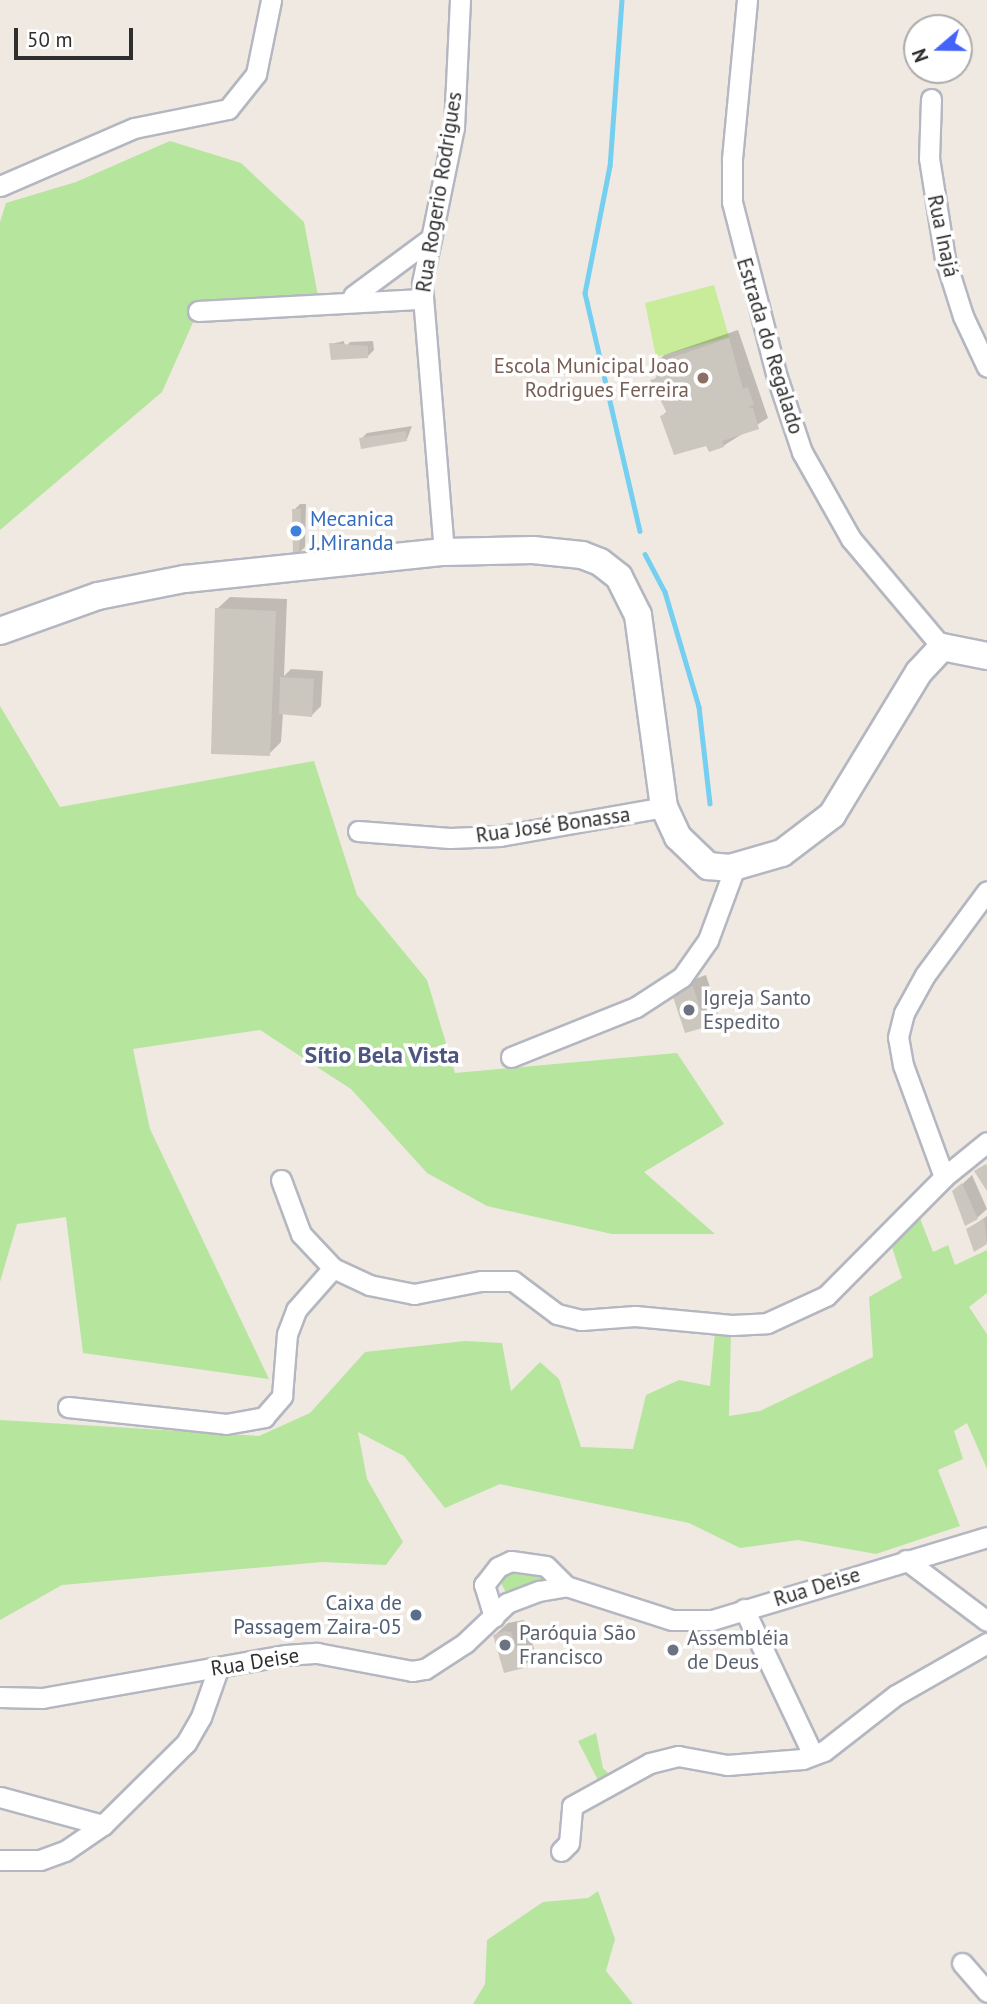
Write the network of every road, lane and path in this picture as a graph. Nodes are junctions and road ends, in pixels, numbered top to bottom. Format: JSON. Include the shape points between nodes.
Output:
{"nodes":[{"id":1,"x":271,"y":0,"type":"edge"},
{"id":2,"x":460,"y":0,"type":"edge"},
{"id":3,"x":747,"y":0,"type":"edge"},
{"id":4,"x":931,"y":99,"type":"dead end"},
{"id":5,"x":0,"y":186,"type":"edge"},
{"id":6,"x":430,"y":239,"type":"junction"},
{"id":7,"x":353,"y":296,"type":"dead end"},
{"id":8,"x":422,"y":299,"type":"junction"},
{"id":9,"x":198,"y":311,"type":"dead end"},
{"id":10,"x":987,"y":367,"type":"edge"},
{"id":11,"x":444,"y":552,"type":"junction"},
{"id":12,"x":0,"y":631,"type":"edge"},
{"id":13,"x":942,"y":647,"type":"junction"},
{"id":14,"x":987,"y":656,"type":"edge"},
{"id":15,"x":664,"y":807,"type":"junction"},
{"id":16,"x":358,"y":831,"type":"dead end"},
{"id":17,"x":735,"y":867,"type":"junction"},
{"id":18,"x":987,"y":891,"type":"edge"},
{"id":19,"x":512,"y":1057,"type":"dead end"},
{"id":20,"x":987,"y":1142,"type":"edge"},
{"id":21,"x":944,"y":1177,"type":"junction"},
{"id":22,"x":281,"y":1180,"type":"dead end"},
{"id":23,"x":333,"y":1268,"type":"junction"},
{"id":24,"x":68,"y":1407,"type":"dead end"},
{"id":25,"x":987,"y":1537,"type":"edge"},
{"id":26,"x":906,"y":1560,"type":"junction"},
{"id":27,"x":566,"y":1586,"type":"junction"},
{"id":28,"x":744,"y":1609,"type":"junction"},
{"id":29,"x":494,"y":1617,"type":"junction"},
{"id":30,"x":987,"y":1621,"type":"edge"},
{"id":31,"x":987,"y":1643,"type":"edge"},
{"id":32,"x":218,"y":1669,"type":"junction"},
{"id":33,"x":0,"y":1697,"type":"edge"},
{"id":34,"x":813,"y":1755,"type":"junction"},
{"id":35,"x":0,"y":1797,"type":"edge"},
{"id":36,"x":103,"y":1825,"type":"junction"},
{"id":37,"x":561,"y":1851,"type":"dead end"},
{"id":38,"x":0,"y":1860,"type":"edge"},
{"id":39,"x":962,"y":1963,"type":"dead end"},
{"id":40,"x":987,"y":1992,"type":"edge"}],
"edges":[{"from":1,"to":5,"type":"street","via":[[257,74],[228,109],[134,128]]},
{"from":2,"to":6,"type":"street","name":"Rua Rogerio Rodrigues","via":[[454,127]]},
{"from":3,"to":13,"type":"street","name":"Estrada do Regalado","via":[[732,202],[777,377],[802,452],[851,539]]},
{"from":4,"to":10,"type":"street","name":"Rua Inajá","via":[[929,158],[945,259],[963,316]]},
{"from":6,"to":7,"type":"street"},
{"from":6,"to":8,"type":"street","name":"Rua Rogerio Rodrigues"},
{"from":8,"to":9,"type":"street"},
{"from":8,"to":11,"type":"street","name":"Rua Rogerio Rodrigues"},
{"from":11,"to":12,"type":"main road","via":[[138,587]]},
{"from":11,"to":15,"type":"main road","via":[[533,550],[582,555],[619,577],[640,626]]},
{"from":13,"to":14,"type":"main road"},
{"from":13,"to":17,"type":"main road","via":[[919,672],[832,815],[782,853]]},
{"from":15,"to":16,"type":"street","name":"Rua José Bonassa","via":[[500,836],[450,838]]},
{"from":15,"to":17,"type":"main road","via":[[693,856],[708,866]]},
{"from":17,"to":19,"type":"street","via":[[708,940],[682,976],[636,1007]]},
{"from":18,"to":21,"type":"street","via":[[925,975],[904,1013],[898,1037],[903,1065]]},
{"from":20,"to":21,"type":"street"},
{"from":21,"to":23,"type":"street","via":[[826,1296],[767,1323],[696,1324],[635,1316],[581,1320],[557,1314],[513,1281],[481,1280],[414,1294],[369,1285]]},
{"from":22,"to":23,"type":"street","via":[[301,1234]]},
{"from":23,"to":24,"type":"street","via":[[296,1310],[288,1334],[282,1396],[264,1417],[226,1424]]},
{"from":25,"to":26,"type":"street","name":"Rua Deise"},
{"from":26,"to":28,"type":"street","name":"Rua Deise"},
{"from":26,"to":30,"type":"street"},
{"from":27,"to":28,"type":"street","name":"Rua Deise","via":[[680,1621],[712,1620]]},
{"from":27,"to":29,"type":"street","name":"Rua Deise","via":[[508,1603]]},
{"from":27,"to":29,"type":"street","name":"Rua Deise","via":[[546,1566],[511,1561],[498,1567],[484,1585]]},
{"from":28,"to":34,"type":"street"},
{"from":29,"to":32,"type":"street","name":"Rua Deise","via":[[425,1669],[412,1671],[317,1653]]},
{"from":31,"to":34,"type":"street","via":[[896,1695]]},
{"from":32,"to":33,"type":"street","name":"Rua Deise","via":[[170,1673],[42,1698]]},
{"from":32,"to":36,"type":"street","via":[[186,1743]]},
{"from":34,"to":37,"type":"street","via":[[762,1764],[714,1764],[678,1756],[650,1763],[572,1806],[569,1843]]},
{"from":35,"to":36,"type":"street"},
{"from":36,"to":38,"type":"street","via":[[65,1851],[40,1860]]},
{"from":39,"to":40,"type":"street"}]}
